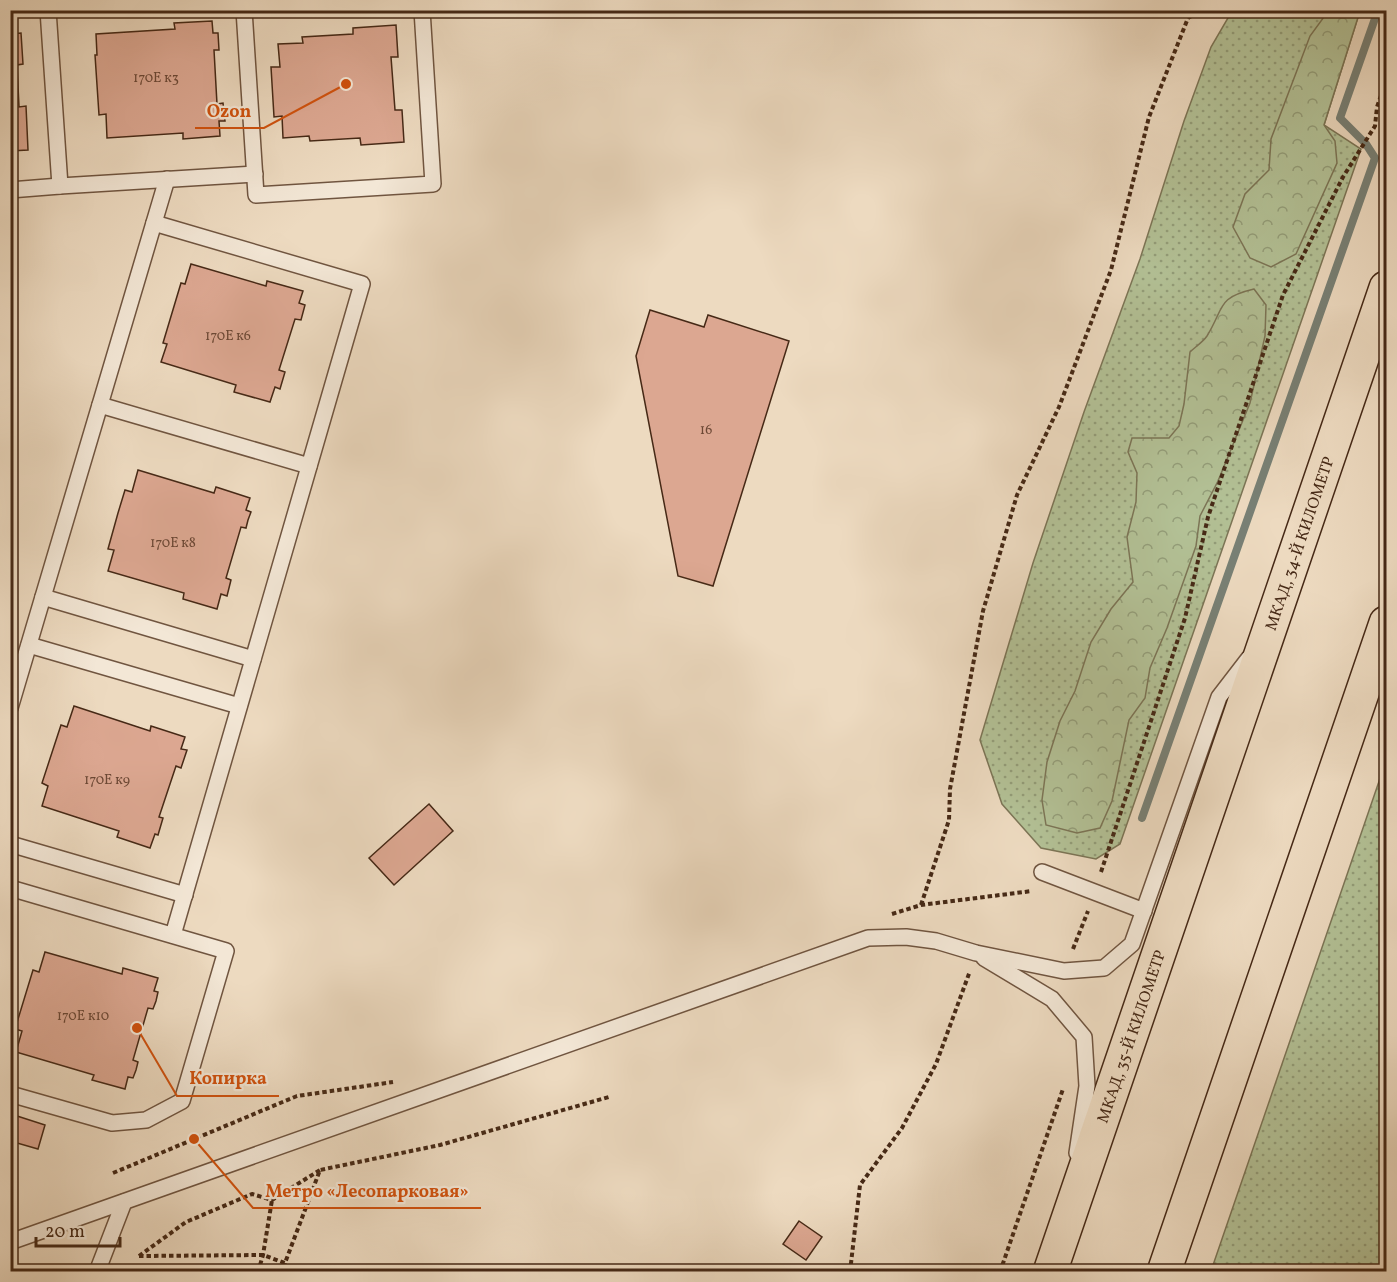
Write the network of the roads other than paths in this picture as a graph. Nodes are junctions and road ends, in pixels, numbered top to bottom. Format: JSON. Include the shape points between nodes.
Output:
{"nodes":[{"id":1,"x":48,"y":10,"type":"edge"},
{"id":2,"x":244,"y":10,"type":"edge"},
{"id":3,"x":422,"y":10,"type":"edge"},
{"id":4,"x":255,"y":174,"type":"junction"},
{"id":5,"x":167,"y":179,"type":"junction"},
{"id":6,"x":60,"y":186,"type":"junction"},
{"id":7,"x":10,"y":190,"type":"edge"},
{"id":8,"x":154,"y":223,"type":"junction"},
{"id":9,"x":1386,"y":288,"type":"edge"},
{"id":10,"x":100,"y":405,"type":"junction"},
{"id":11,"x":309,"y":466,"type":"junction"},
{"id":12,"x":44,"y":597,"type":"junction"},
{"id":13,"x":1386,"y":623,"type":"edge"},
{"id":14,"x":1269,"y":632,"type":"junction"},
{"id":15,"x":29,"y":645,"type":"junction"},
{"id":16,"x":253,"y":659,"type":"junction"},
{"id":17,"x":239,"y":706,"type":"junction"},
{"id":18,"x":10,"y":708,"type":"edge"},
{"id":19,"x":1210,"y":801,"type":"joint"},
{"id":20,"x":10,"y":844,"type":"edge"},
{"id":21,"x":1042,"y":872,"type":"dead end"},
{"id":22,"x":10,"y":888,"type":"edge"},
{"id":23,"x":185,"y":895,"type":"junction"},
{"id":24,"x":1144,"y":911,"type":"junction"},
{"id":25,"x":172,"y":935,"type":"junction"},
{"id":26,"x":976,"y":953,"type":"junction"},
{"id":27,"x":10,"y":1094,"type":"edge"},
{"id":28,"x":124,"y":1202,"type":"junction"},
{"id":29,"x":1068,"y":1218,"type":"junction"},
{"id":30,"x":10,"y":1242,"type":"edge"},
{"id":31,"x":97,"y":1272,"type":"edge"},
{"id":32,"x":1050,"y":1272,"type":"edge"},
{"id":33,"x":1164,"y":1272,"type":"edge"}],
"edges":[{"from":1,"to":6,"type":"lane"},
{"from":2,"to":4,"type":"lane"},
{"from":3,"to":4,"type":"lane","via":[[433,184],[256,195]]},
{"from":4,"to":5,"type":"lane"},
{"from":5,"to":6,"type":"lane"},
{"from":5,"to":8,"type":"lane"},
{"from":6,"to":7,"type":"lane"},
{"from":8,"to":10,"type":"lane"},
{"from":8,"to":11,"type":"lane","via":[[362,284]]},
{"from":9,"to":14,"type":"highway","name":"МКАД, 34-Й КИЛОМЕТР"},
{"from":10,"to":11,"type":"lane"},
{"from":10,"to":12,"type":"lane"},
{"from":11,"to":16,"type":"lane"},
{"from":12,"to":15,"type":"lane"},
{"from":12,"to":16,"type":"lane"},
{"from":13,"to":33,"type":"highway"},
{"from":14,"to":19,"type":"highway","name":"МКАД, 34-Й КИЛОМЕТР"},
{"from":14,"to":24,"type":"lane","via":[[1219,697]]},
{"from":15,"to":17,"type":"lane"},
{"from":15,"to":18,"type":"lane"},
{"from":16,"to":17,"type":"lane"},
{"from":17,"to":23,"type":"lane"},
{"from":19,"to":29,"type":"highway","name":"МКАД, 35-Й КИЛОМЕТР"},
{"from":20,"to":23,"type":"lane"},
{"from":21,"to":24,"type":"lane"},
{"from":22,"to":25,"type":"lane"},
{"from":23,"to":25,"type":"lane"},
{"from":24,"to":26,"type":"lane","via":[[1132,944],[1104,968],[1064,971]]},
{"from":25,"to":27,"type":"lane","via":[[226,951],[182,1101],[146,1120],[112,1123]]},
{"from":26,"to":28,"type":"lane","via":[[936,941],[868,938]]},
{"from":26,"to":29,"type":"lane","via":[[1052,999],[1084,1037],[1087,1086]]},
{"from":28,"to":30,"type":"lane"},
{"from":28,"to":31,"type":"lane"},
{"from":29,"to":32,"type":"highway","name":"МКАД, 35-Й КИЛОМЕТР"}]}
